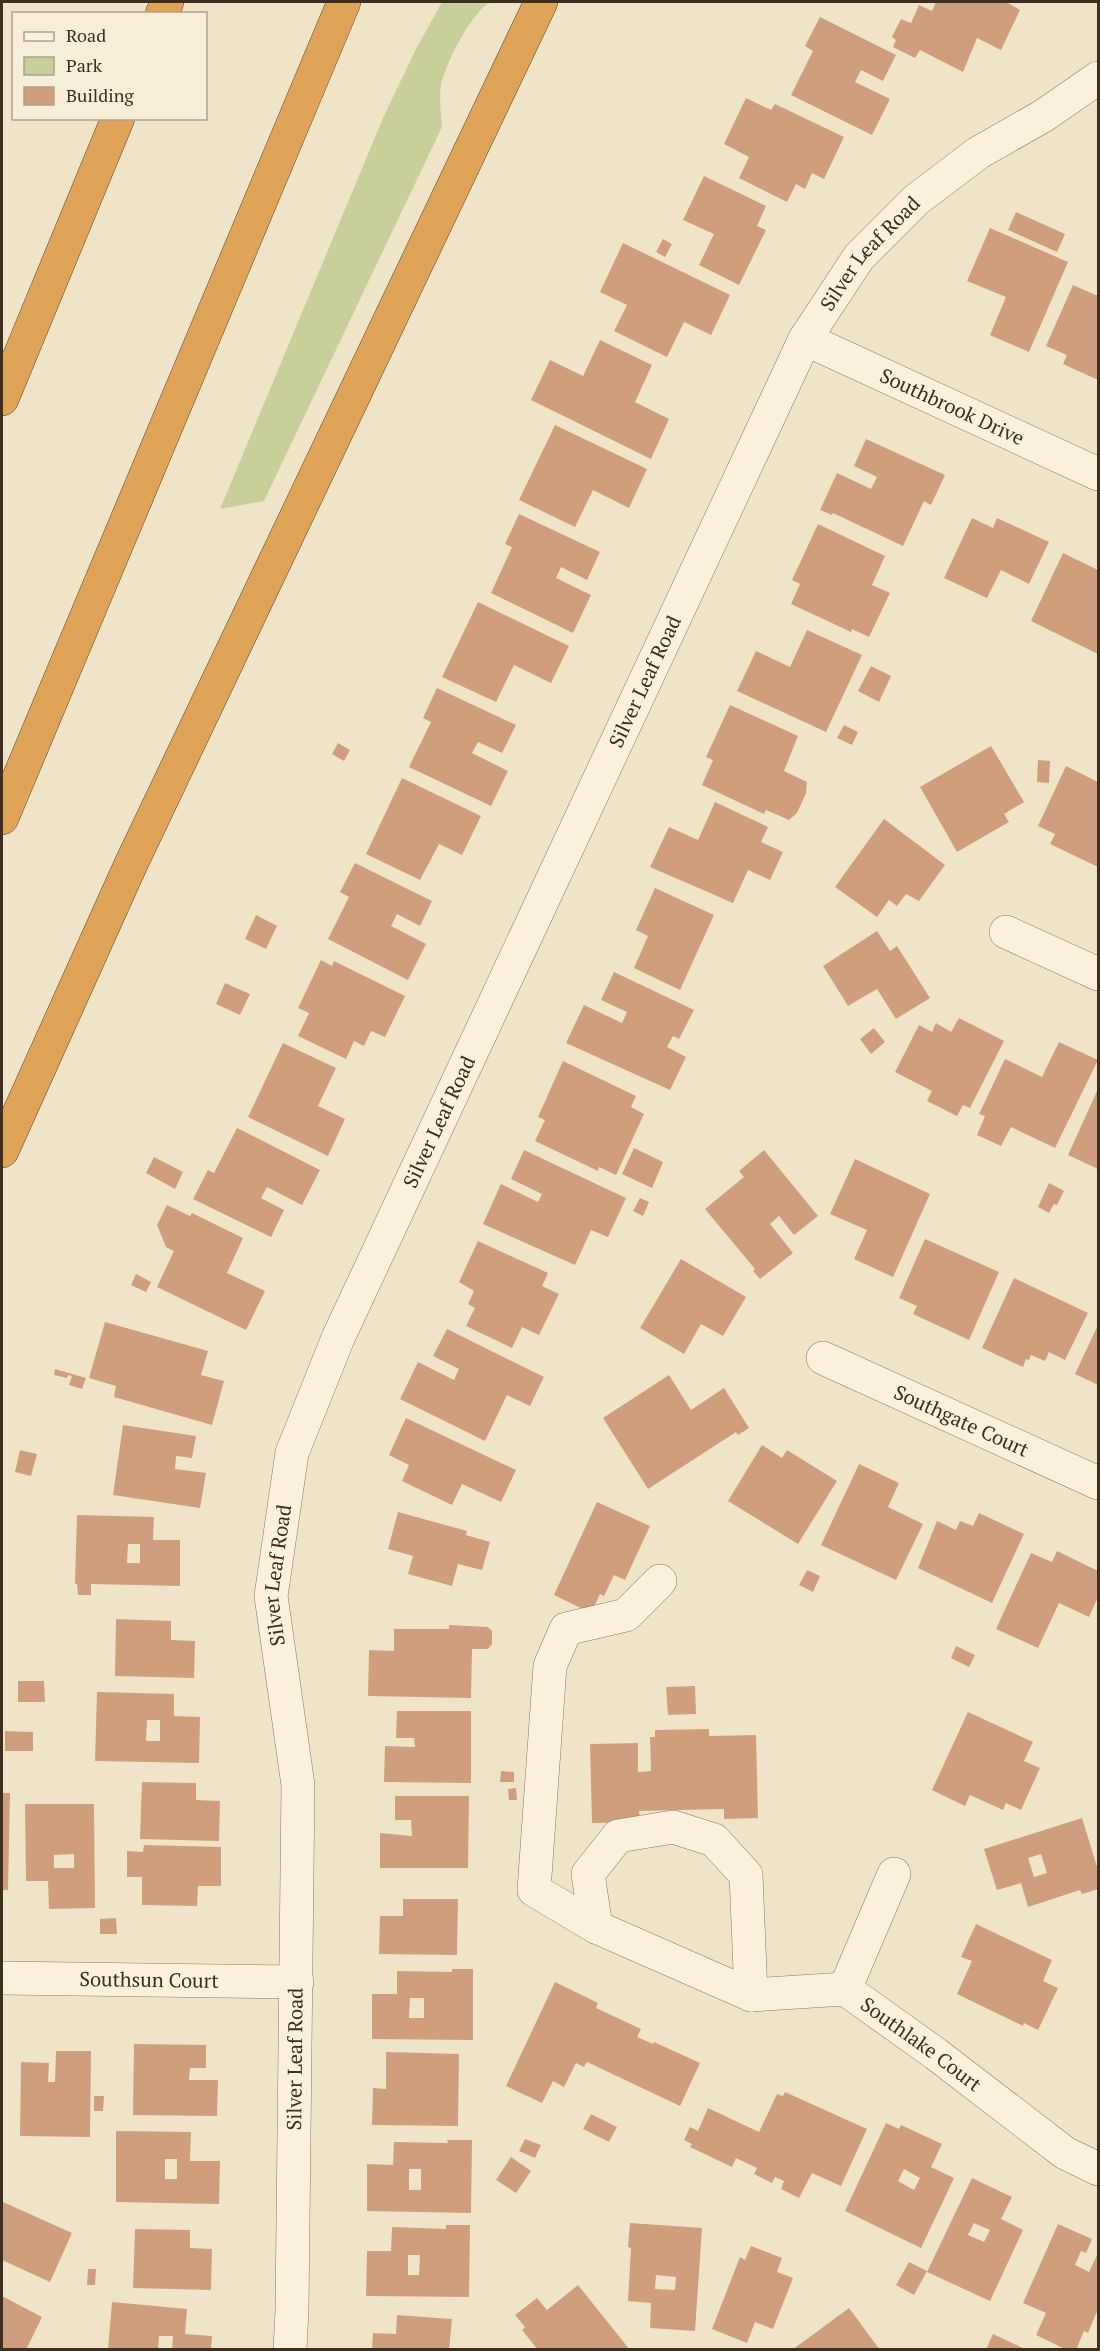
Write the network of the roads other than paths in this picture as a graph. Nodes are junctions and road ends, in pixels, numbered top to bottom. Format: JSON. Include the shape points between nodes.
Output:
{"nodes":[{"id":1,"x":344,"y":2,"type":"edge"},
{"id":2,"x":541,"y":2,"type":"edge"},
{"id":3,"x":1098,"y":78,"type":"edge"},
{"id":4,"x":117,"y":120,"type":"edge"},
{"id":5,"x":805,"y":339,"type":"junction"},
{"id":6,"x":2,"y":399,"type":"edge"},
{"id":7,"x":1098,"y":474,"type":"edge"},
{"id":8,"x":2,"y":818,"type":"edge"},
{"id":9,"x":1006,"y":932,"type":"dead end"},
{"id":10,"x":1098,"y":974,"type":"edge"},
{"id":11,"x":2,"y":1151,"type":"edge"},
{"id":12,"x":823,"y":1359,"type":"dead end"},
{"id":13,"x":1098,"y":1483,"type":"edge"},
{"id":14,"x":660,"y":1581,"type":"dead end"},
{"id":15,"x":894,"y":1874,"type":"dead end"},
{"id":16,"x":596,"y":1927,"type":"junction"},
{"id":17,"x":2,"y":1978,"type":"edge"},
{"id":18,"x":297,"y":1982,"type":"junction"},
{"id":19,"x":845,"y":1989,"type":"junction"},
{"id":20,"x":751,"y":1995,"type":"junction"},
{"id":21,"x":1098,"y":2169,"type":"edge"},
{"id":22,"x":290,"y":2349,"type":"edge"}],
"edges":[{"from":1,"to":8,"type":"highway"},
{"from":2,"to":11,"type":"highway","via":[[131,864]]},
{"from":3,"to":5,"type":"street","name":"Silver Leaf Road","via":[[1043,116],[978,153],[916,200],[860,257]]},
{"from":4,"to":6,"type":"highway"},
{"from":5,"to":7,"type":"street","name":"Southbrook Drive"},
{"from":5,"to":18,"type":"street","name":"Silver Leaf Road","via":[[338,1338],[292,1453],[271,1596],[298,1785]]},
{"from":9,"to":10,"type":"street"},
{"from":12,"to":13,"type":"street","name":"Southgate Court"},
{"from":14,"to":16,"type":"street","via":[[626,1615],[566,1629],[550,1666],[534,1890]]},
{"from":15,"to":19,"type":"street","name":"Southlake Court"},
{"from":16,"to":20,"type":"street"},
{"from":16,"to":20,"type":"street","via":[[588,1874],[618,1836],[673,1827],[714,1840],[746,1875]]},
{"from":17,"to":18,"type":"street","name":"Southsun Court"},
{"from":18,"to":22,"type":"street","name":"Silver Leaf Road"},
{"from":19,"to":20,"type":"street"},
{"from":19,"to":21,"type":"street","name":"Southlake Court","via":[[1065,2153]]}]}
